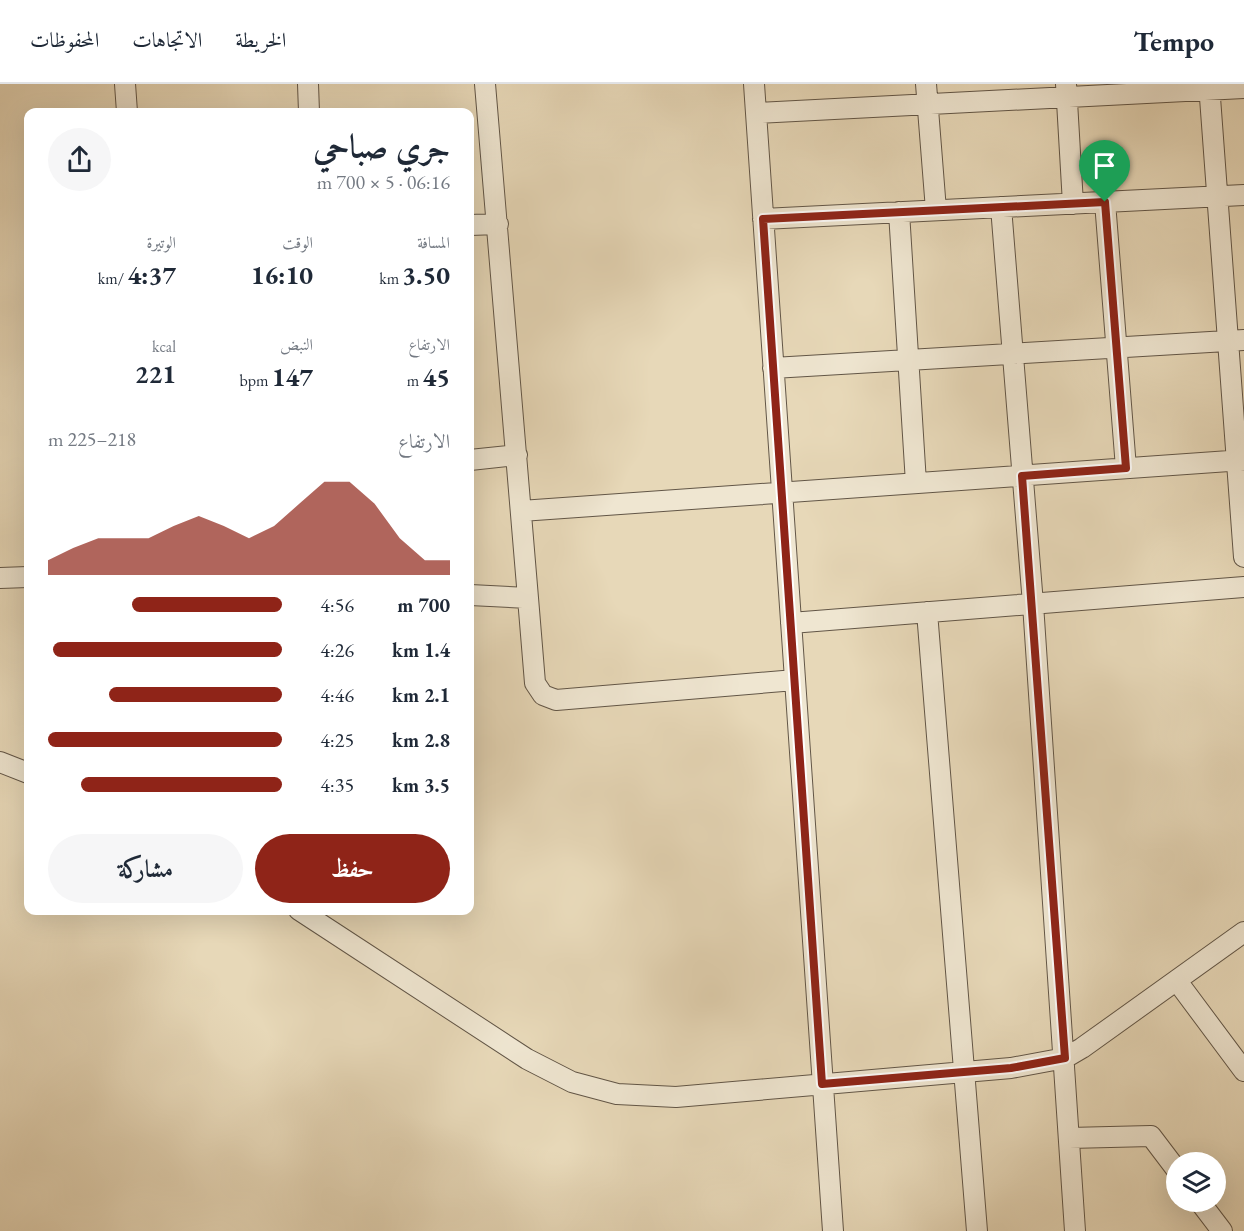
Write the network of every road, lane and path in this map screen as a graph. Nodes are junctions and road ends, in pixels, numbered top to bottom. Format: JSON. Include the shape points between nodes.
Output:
{"nodes":[{"id":1,"x":125,"y":84,"type":"edge"},
{"id":2,"x":308,"y":84,"type":"edge"},
{"id":3,"x":485,"y":84,"type":"edge"},
{"id":4,"x":754,"y":84,"type":"edge"},
{"id":5,"x":926,"y":84,"type":"edge"},
{"id":6,"x":1209,"y":87,"type":"edge"},
{"id":7,"x":1244,"y":88,"type":"edge"},
{"id":8,"x":1067,"y":91,"type":"edge"},
{"id":9,"x":927,"y":104,"type":"junction"},
{"id":10,"x":127,"y":108,"type":"edge"},
{"id":11,"x":309,"y":108,"type":"edge"},
{"id":12,"x":756,"y":114,"type":"junction"},
{"id":13,"x":1244,"y":195,"type":"edge"},
{"id":14,"x":1217,"y":196,"type":"junction"},
{"id":15,"x":1105,"y":202,"type":"junction"},
{"id":16,"x":1072,"y":204,"type":"junction"},
{"id":17,"x":1001,"y":207,"type":"junction"},
{"id":18,"x":936,"y":210,"type":"junction"},
{"id":19,"x":899,"y":212,"type":"junction"},
{"id":20,"x":763,"y":219,"type":"junction"},
{"id":21,"x":498,"y":224,"type":"junction"},
{"id":22,"x":474,"y":225,"type":"edge"},
{"id":23,"x":1236,"y":340,"type":"edge"},
{"id":24,"x":1116,"y":347,"type":"junction"},
{"id":25,"x":1012,"y":354,"type":"junction"},
{"id":26,"x":908,"y":361,"type":"junction"},
{"id":27,"x":773,"y":368,"type":"junction"},
{"id":28,"x":518,"y":455,"type":"junction"},
{"id":29,"x":474,"y":460,"type":"edge"},
{"id":30,"x":1240,"y":460,"type":"edge"},
{"id":31,"x":1126,"y":468,"type":"junction"},
{"id":32,"x":1022,"y":476,"type":"junction"},
{"id":33,"x":916,"y":483,"type":"junction"},
{"id":34,"x":782,"y":492,"type":"junction"},
{"id":35,"x":521,"y":511,"type":"junction"},
{"id":36,"x":1244,"y":557,"type":"edge"},
{"id":37,"x":24,"y":577,"type":"edge"},
{"id":38,"x":0,"y":578,"type":"edge"},
{"id":39,"x":1244,"y":587,"type":"edge"},
{"id":40,"x":474,"y":596,"type":"edge"},
{"id":41,"x":528,"y":598,"type":"junction"},
{"id":42,"x":1033,"y":604,"type":"junction"},
{"id":43,"x":927,"y":612,"type":"junction"},
{"id":44,"x":791,"y":623,"type":"junction"},
{"id":45,"x":795,"y":680,"type":"junction"},
{"id":46,"x":0,"y":762,"type":"edge"},
{"id":47,"x":24,"y":771,"type":"edge"},
{"id":48,"x":307,"y":915,"type":"edge"},
{"id":49,"x":1244,"y":932,"type":"edge"},
{"id":50,"x":1177,"y":981,"type":"junction"},
{"id":51,"x":1065,"y":1058,"type":"junction"},
{"id":52,"x":1244,"y":1071,"type":"edge"},
{"id":53,"x":964,"y":1072,"type":"junction"},
{"id":54,"x":822,"y":1084,"type":"junction"},
{"id":55,"x":1069,"y":1138,"type":"junction"},
{"id":56,"x":1166,"y":1156,"type":"edge"},
{"id":57,"x":1208,"y":1212,"type":"edge"},
{"id":58,"x":832,"y":1231,"type":"edge"},
{"id":59,"x":977,"y":1231,"type":"edge"},
{"id":60,"x":1075,"y":1231,"type":"edge"},
{"id":61,"x":1222,"y":1231,"type":"edge"}],
"edges":[{"from":1,"to":10,"type":"street"},
{"from":2,"to":11,"type":"street"},
{"from":3,"to":21,"type":"street"},
{"from":4,"to":12,"type":"street"},
{"from":5,"to":9,"type":"street"},
{"from":6,"to":7,"type":"street"},
{"from":6,"to":8,"type":"street"},
{"from":6,"to":14,"type":"street"},
{"from":8,"to":9,"type":"street"},
{"from":8,"to":16,"type":"street"},
{"from":9,"to":12,"type":"street"},
{"from":9,"to":18,"type":"street"},
{"from":12,"to":20,"type":"street"},
{"from":13,"to":14,"type":"street"},
{"from":14,"to":15,"type":"street"},
{"from":14,"to":23,"type":"street"},
{"from":15,"to":16,"type":"street"},
{"from":15,"to":24,"type":"street"},
{"from":16,"to":17,"type":"street"},
{"from":17,"to":18,"type":"street"},
{"from":17,"to":25,"type":"street"},
{"from":18,"to":19,"type":"street"},
{"from":19,"to":20,"type":"street"},
{"from":19,"to":26,"type":"street"},
{"from":20,"to":27,"type":"street"},
{"from":21,"to":22,"type":"street"},
{"from":21,"to":28,"type":"street"},
{"from":23,"to":24,"type":"street"},
{"from":23,"to":30,"type":"street"},
{"from":24,"to":25,"type":"street"},
{"from":24,"to":31,"type":"street"},
{"from":25,"to":26,"type":"street"},
{"from":25,"to":32,"type":"street"},
{"from":26,"to":27,"type":"street"},
{"from":26,"to":33,"type":"street"},
{"from":27,"to":34,"type":"street"},
{"from":28,"to":29,"type":"street"},
{"from":28,"to":35,"type":"street"},
{"from":30,"to":31,"type":"street"},
{"from":30,"to":36,"type":"street"},
{"from":31,"to":32,"type":"street"},
{"from":32,"to":33,"type":"street"},
{"from":32,"to":42,"type":"street"},
{"from":33,"to":34,"type":"street"},
{"from":34,"to":35,"type":"street"},
{"from":34,"to":44,"type":"street"},
{"from":35,"to":41,"type":"street"},
{"from":37,"to":38,"type":"street"},
{"from":39,"to":42,"type":"street"},
{"from":40,"to":41,"type":"street"},
{"from":41,"to":45,"type":"street","via":[[535,683],[543,696],[556,700]]},
{"from":42,"to":43,"type":"street"},
{"from":42,"to":51,"type":"street"},
{"from":43,"to":44,"type":"street"},
{"from":43,"to":53,"type":"street"},
{"from":44,"to":45,"type":"street"},
{"from":45,"to":54,"type":"street"},
{"from":46,"to":47,"type":"street"},
{"from":48,"to":54,"type":"street","via":[[527,1059],[572,1082],[617,1094],[676,1097]]},
{"from":49,"to":50,"type":"street"},
{"from":50,"to":51,"type":"street"},
{"from":50,"to":52,"type":"street"},
{"from":51,"to":53,"type":"street"},
{"from":51,"to":55,"type":"street"},
{"from":53,"to":54,"type":"street"},
{"from":53,"to":59,"type":"street"},
{"from":54,"to":58,"type":"street"},
{"from":55,"to":56,"type":"street","via":[[1151,1136]]},
{"from":55,"to":60,"type":"street"},
{"from":57,"to":61,"type":"street"}]}
